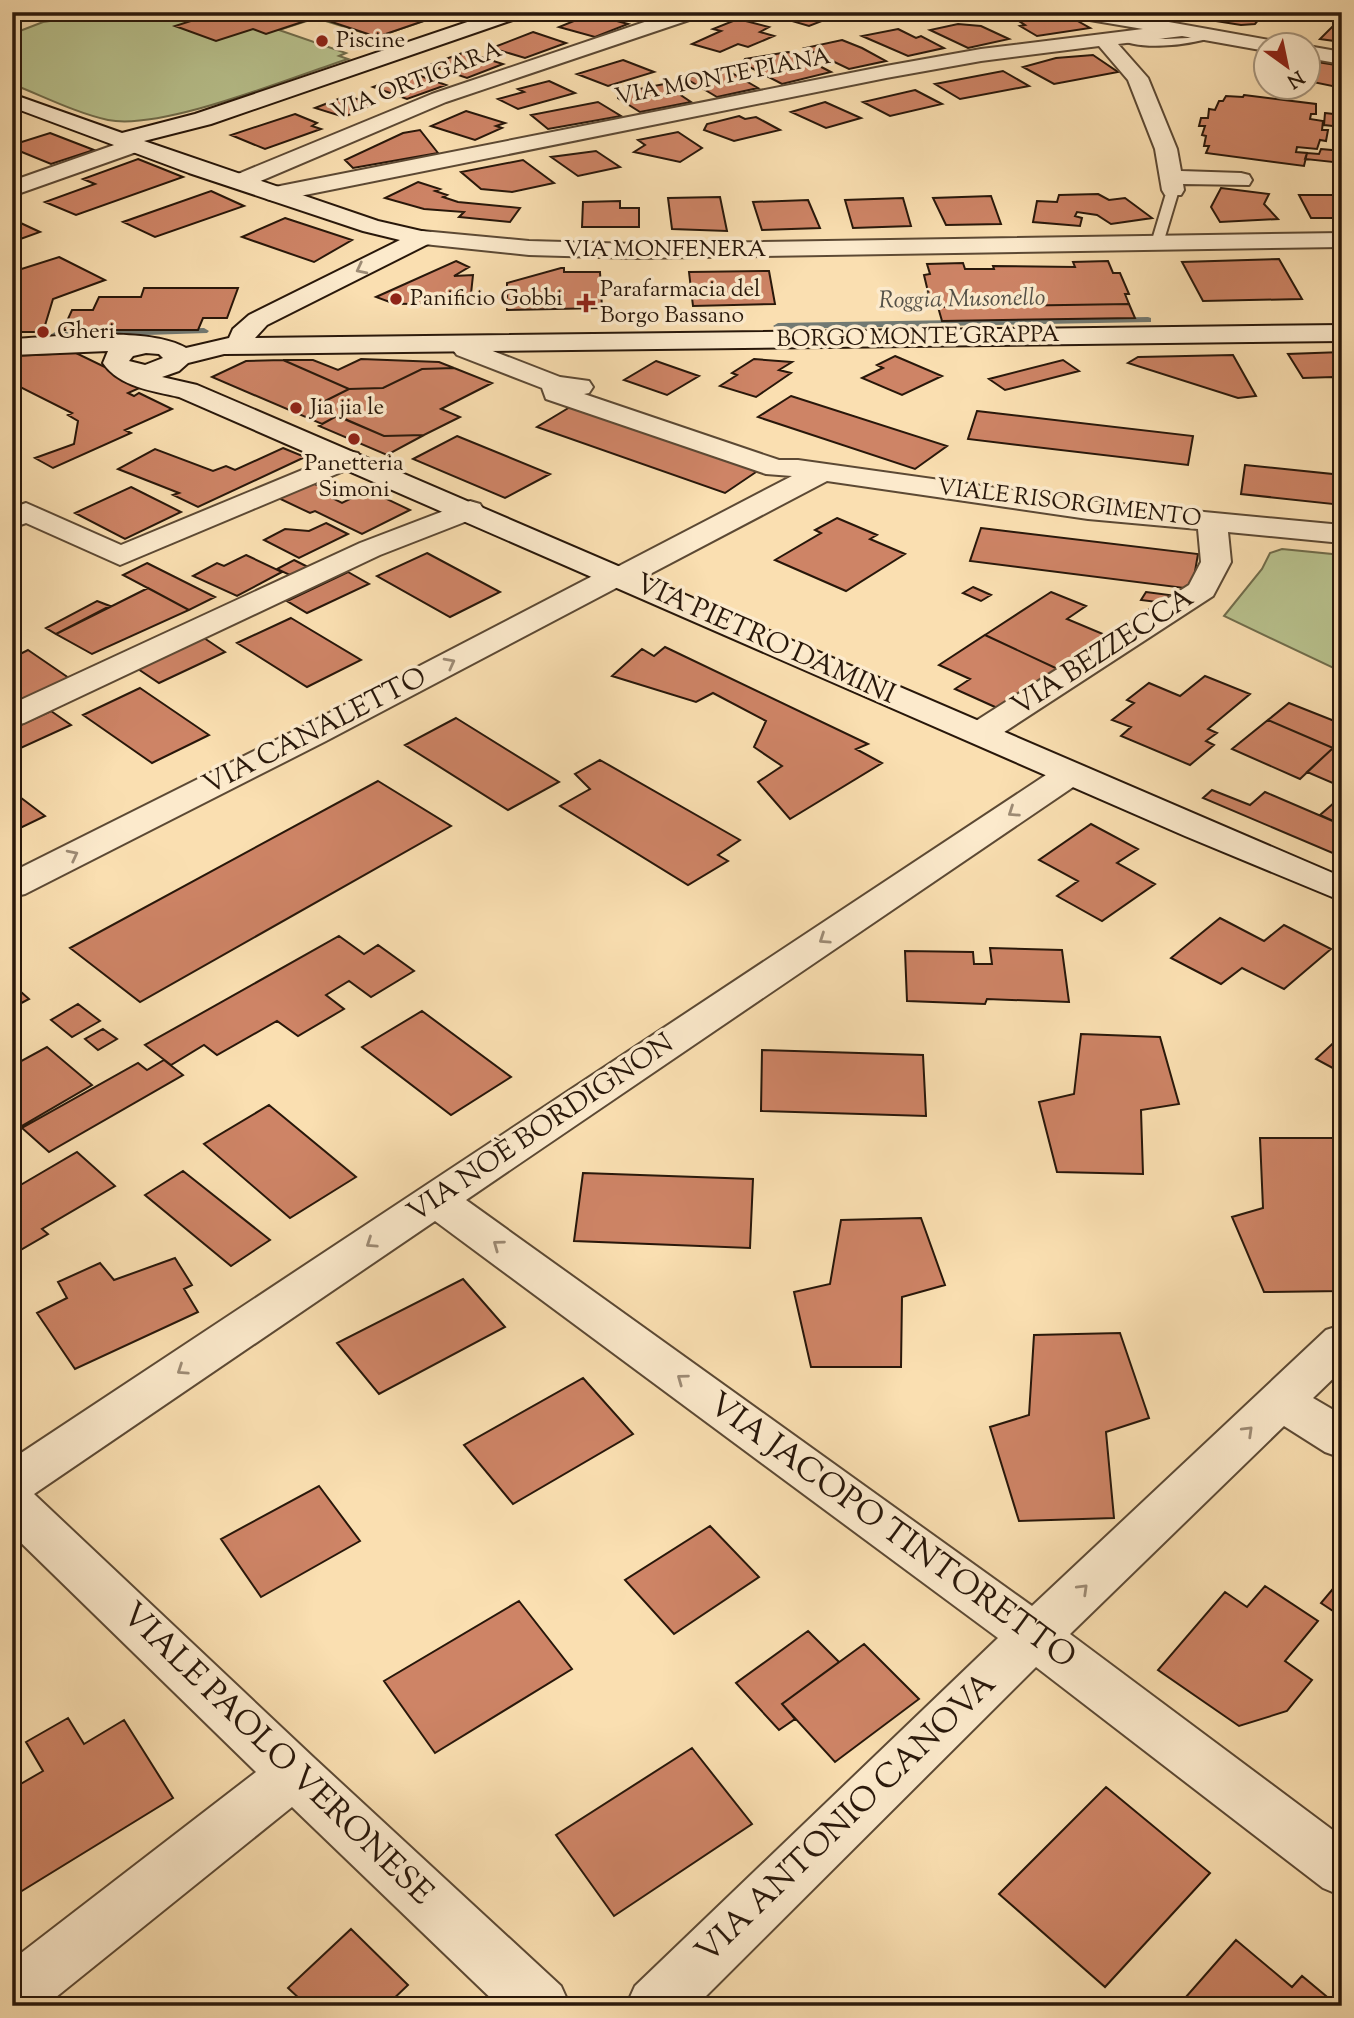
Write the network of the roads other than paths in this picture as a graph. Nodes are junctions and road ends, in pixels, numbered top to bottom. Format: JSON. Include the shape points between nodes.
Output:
{"nodes":[{"id":1,"x":517,"y":12,"type":"edge"},
{"id":2,"x":694,"y":12,"type":"edge"},
{"id":3,"x":1078,"y":12,"type":"edge"},
{"id":4,"x":1184,"y":30,"type":"junction"},
{"id":5,"x":1210,"y":34,"type":"junction"},
{"id":6,"x":1112,"y":38,"type":"junction"},
{"id":7,"x":1252,"y":42,"type":"edge"},
{"id":8,"x":1322,"y":54,"type":"edge"},
{"id":9,"x":1342,"y":58,"type":"edge"},
{"id":10,"x":12,"y":100,"type":"edge"},
{"id":11,"x":128,"y":142,"type":"junction"},
{"id":12,"x":1241,"y":180,"type":"dead end"},
{"id":13,"x":241,"y":181,"type":"junction"},
{"id":14,"x":1172,"y":184,"type":"junction"},
{"id":15,"x":12,"y":189,"type":"edge"},
{"id":16,"x":275,"y":194,"type":"junction"},
{"id":17,"x":422,"y":238,"type":"junction"},
{"id":18,"x":1158,"y":240,"type":"junction"},
{"id":19,"x":1342,"y":240,"type":"edge"},
{"id":20,"x":1342,"y":333,"type":"edge"},
{"id":21,"x":467,"y":344,"type":"junction"},
{"id":22,"x":149,"y":345,"type":"junction"},
{"id":23,"x":242,"y":346,"type":"junction"},
{"id":24,"x":23,"y":347,"type":"edge"},
{"id":25,"x":176,"y":359,"type":"junction"},
{"id":26,"x":122,"y":369,"type":"junction"},
{"id":27,"x":188,"y":391,"type":"junction"},
{"id":28,"x":348,"y":459,"type":"junction"},
{"id":29,"x":810,"y":470,"type":"junction"},
{"id":30,"x":470,"y":510,"type":"junction"},
{"id":31,"x":12,"y":519,"type":"edge"},
{"id":32,"x":1212,"y":522,"type":"junction"},
{"id":33,"x":1342,"y":534,"type":"edge"},
{"id":34,"x":620,"y":576,"type":"junction"},
{"id":35,"x":12,"y":716,"type":"edge"},
{"id":36,"x":980,"y":733,"type":"junction"},
{"id":37,"x":1070,"y":774,"type":"junction"},
{"id":38,"x":12,"y":886,"type":"edge"},
{"id":39,"x":1342,"y":890,"type":"edge"},
{"id":40,"x":436,"y":1200,"type":"junction"},
{"id":41,"x":1342,"y":1342,"type":"edge"},
{"id":42,"x":1280,"y":1400,"type":"junction"},
{"id":43,"x":1342,"y":1439,"type":"edge"},
{"id":44,"x":12,"y":1484,"type":"edge"},
{"id":45,"x":12,"y":1503,"type":"edge"},
{"id":46,"x":1034,"y":1636,"type":"junction"},
{"id":47,"x":294,"y":1774,"type":"junction"},
{"id":48,"x":1342,"y":1870,"type":"edge"},
{"id":49,"x":12,"y":1996,"type":"edge"},
{"id":50,"x":541,"y":2006,"type":"edge"},
{"id":51,"x":655,"y":2006,"type":"edge"}],
"edges":[{"from":1,"to":11,"type":"street"},
{"from":2,"to":13,"type":"street","name":"VIA ORTIGARA","via":[[439,98]]},
{"from":3,"to":4,"type":"street"},
{"from":4,"to":5,"type":"street"},
{"from":4,"to":6,"type":"street","name":"VIA MONTE PIANA"},
{"from":5,"to":6,"type":"lane","via":[[1196,40],[1161,42]]},
{"from":5,"to":7,"type":"street"},
{"from":6,"to":14,"type":"street","via":[[1138,78],[1166,149]]},
{"from":6,"to":16,"type":"street","name":"VIA MONTE PIANA","via":[[887,72]]},
{"from":8,"to":9,"type":"street"},
{"from":10,"to":11,"type":"street","name":"VIA MONFENERA"},
{"from":11,"to":13,"type":"street","name":"VIA MONFENERA"},
{"from":11,"to":15,"type":"street"},
{"from":12,"to":14,"type":"street"},
{"from":13,"to":16,"type":"street","name":"VIA MONFENERA"},
{"from":14,"to":18,"type":"lane"},
{"from":16,"to":17,"type":"street","name":"VIA MONFENERA"},
{"from":17,"to":18,"type":"street","name":"VIA MONFENERA","via":[[542,250],[648,252]]},
{"from":17,"to":23,"type":"street","one_way":true,"via":[[258,320],[242,334]]},
{"from":18,"to":19,"type":"street","name":"VIA MONFENERA"},
{"from":20,"to":21,"type":"street","name":"BORGO MONTE GRAPPA"},
{"from":21,"to":23,"type":"street","name":"BORGO MONTE GRAPPA"},
{"from":21,"to":29,"type":"street","name":"VIALE RISORGIMENTO","via":[[466,351],[555,384],[555,393],[776,468]]},
{"from":22,"to":23,"type":"street","name":"BORGO MONTE GRAPPA"},
{"from":22,"to":24,"type":"street","name":"BORGO MONTE GRAPPA"},
{"from":22,"to":25,"type":"street","name":"BORGO MONTE GRAPPA","via":[[172,349]]},
{"from":22,"to":26,"type":"street","name":"BORGO MONTE GRAPPA","via":[[120,354],[115,360]]},
{"from":23,"to":25,"type":"street","name":"BORGO MONTE GRAPPA"},
{"from":24,"to":26,"type":"street","name":"BORGO MONTE GRAPPA","via":[[82,352]]},
{"from":25,"to":26,"type":"street","name":"BORGO MONTE GRAPPA","via":[[156,371]]},
{"from":25,"to":27,"type":"street","via":[[177,377]]},
{"from":26,"to":27,"type":"street","name":"VIA PIETRO DAMINI","via":[[146,381]]},
{"from":27,"to":28,"type":"street","name":"VIA PIETRO DAMINI"},
{"from":28,"to":30,"type":"street","name":"VIA PIETRO DAMINI"},
{"from":28,"to":31,"type":"street","via":[[120,556],[26,512]]},
{"from":29,"to":32,"type":"street","name":"VIALE RISORGIMENTO","via":[[1088,510]]},
{"from":29,"to":34,"type":"street","name":"VIA CANALETTO"},
{"from":30,"to":34,"type":"street","name":"VIA PIETRO DAMINI"},
{"from":30,"to":35,"type":"street","via":[[370,549]]},
{"from":32,"to":33,"type":"street","name":"VIALE RISORGIMENTO"},
{"from":32,"to":36,"type":"street","name":"VIA BEZZECCA","via":[[1216,562],[1202,590]]},
{"from":34,"to":36,"type":"street","name":"VIA PIETRO DAMINI"},
{"from":38,"to":34,"type":"street","name":"VIA CANALETTO","one_way":true},
{"from":36,"to":37,"type":"street","name":"VIA PIETRO DAMINI"},
{"from":37,"to":39,"type":"street","name":"VIA PIETRO DAMINI"},
{"from":37,"to":40,"type":"street","name":"VIA NOÈ BORDIGNON","one_way":true},
{"from":40,"to":44,"type":"street","name":"VIA NOÈ BORDIGNON","one_way":true},
{"from":46,"to":40,"type":"street","name":"VIA JACOPO TINTORETTO","one_way":true},
{"from":41,"to":42,"type":"street","name":"VIA ANTONIO CANOVA"},
{"from":42,"to":43,"type":"street"},
{"from":46,"to":42,"type":"street","name":"VIA ANTONIO CANOVA","one_way":true},
{"from":45,"to":47,"type":"street","name":"VIALE PAOLO VERONESE"},
{"from":46,"to":48,"type":"street","name":"VIA JACOPO TINTORETTO"},
{"from":46,"to":51,"type":"street","name":"VIA ANTONIO CANOVA"},
{"from":47,"to":49,"type":"street"},
{"from":47,"to":50,"type":"street","name":"VIALE PAOLO VERONESE"}]}
